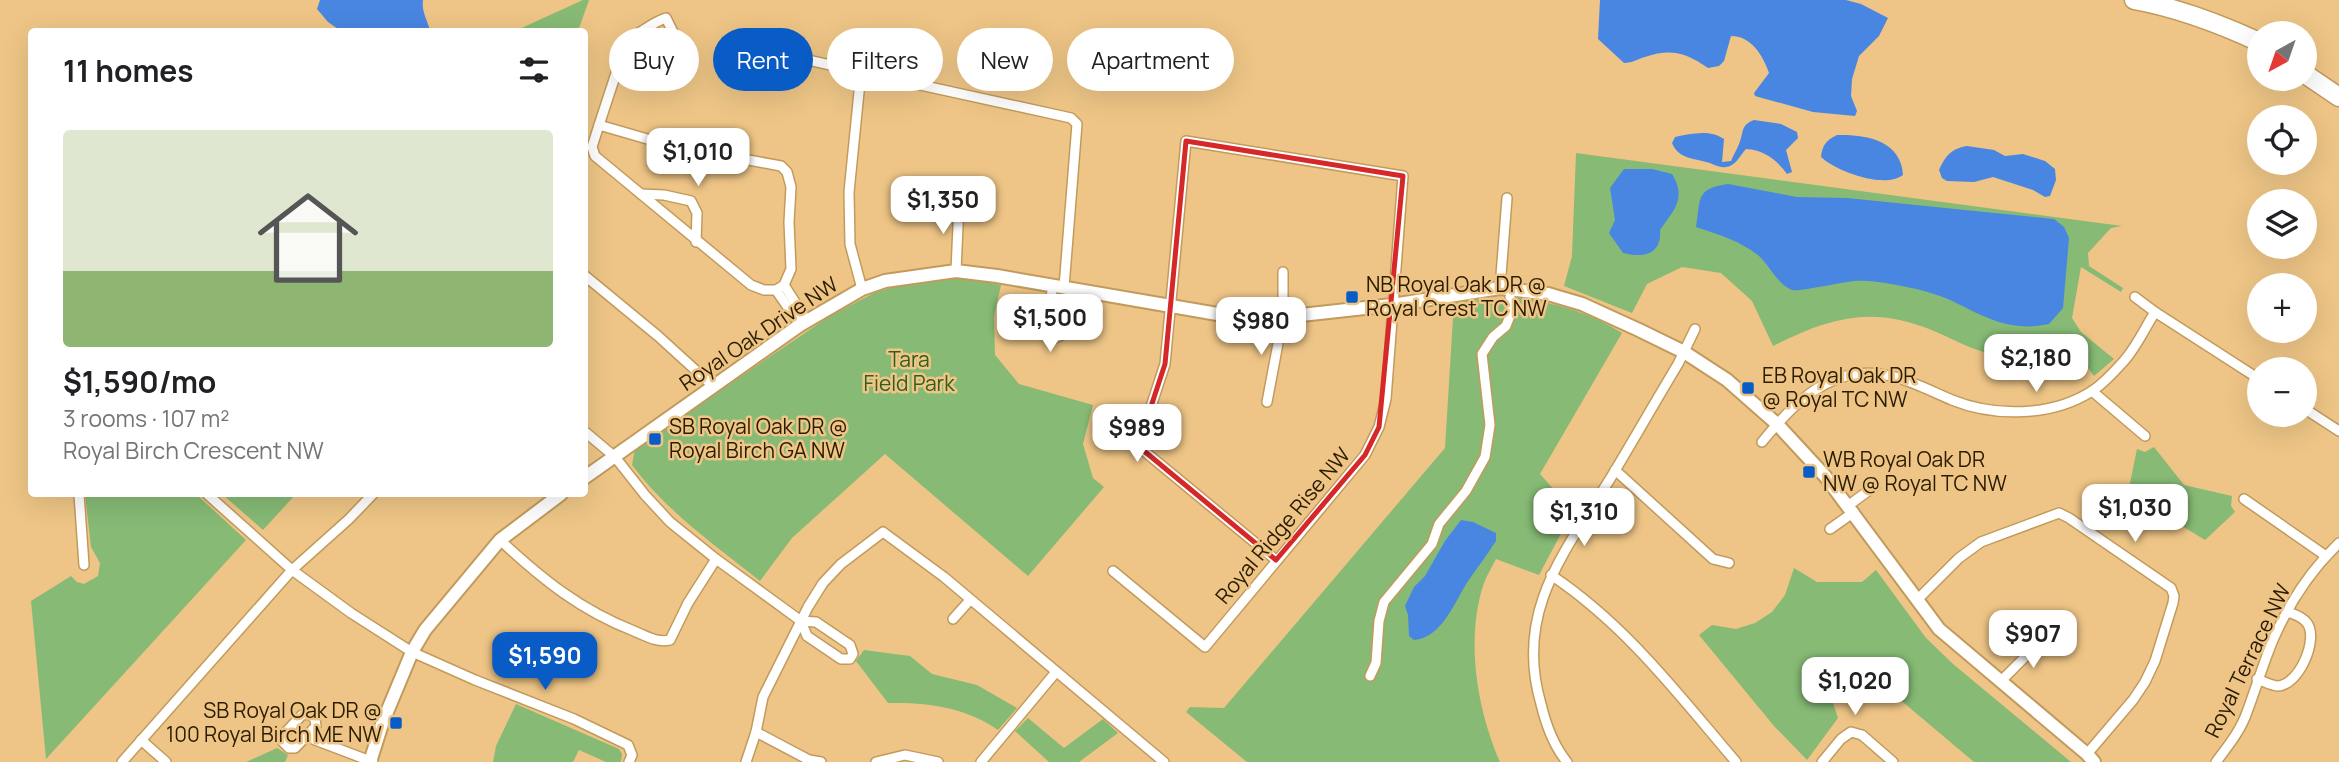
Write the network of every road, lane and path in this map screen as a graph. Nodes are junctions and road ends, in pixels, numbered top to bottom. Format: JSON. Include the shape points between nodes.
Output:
{"nodes":[{"id":1,"x":2134,"y":0,"type":"edge"},
{"id":2,"x":2247,"y":37,"type":"edge"},
{"id":3,"x":2317,"y":72,"type":"edge"},
{"id":4,"x":2317,"y":82,"type":"edge"},
{"id":5,"x":2339,"y":86,"type":"edge"},
{"id":6,"x":943,"y":90,"type":"edge"},
{"id":7,"x":609,"y":91,"type":"edge"},
{"id":8,"x":858,"y":91,"type":"edge"},
{"id":9,"x":2339,"y":97,"type":"edge"},
{"id":10,"x":599,"y":125,"type":"junction"},
{"id":11,"x":640,"y":193,"type":"junction"},
{"id":12,"x":1507,"y":198,"type":"dead end"},
{"id":13,"x":960,"y":203,"type":"dead end"},
{"id":14,"x":696,"y":242,"type":"junction"},
{"id":15,"x":956,"y":271,"type":"junction"},
{"id":16,"x":1283,"y":272,"type":"dead end"},
{"id":17,"x":588,"y":278,"type":"edge"},
{"id":18,"x":1063,"y":287,"type":"junction"},
{"id":19,"x":780,"y":288,"type":"junction"},
{"id":20,"x":862,"y":289,"type":"junction"},
{"id":21,"x":1505,"y":293,"type":"junction"},
{"id":22,"x":2135,"y":297,"type":"dead end"},
{"id":23,"x":1392,"y":305,"type":"junction"},
{"id":24,"x":1171,"y":307,"type":"junction"},
{"id":25,"x":2155,"y":312,"type":"junction"},
{"id":26,"x":1283,"y":317,"type":"junction"},
{"id":27,"x":803,"y":323,"type":"junction"},
{"id":28,"x":1695,"y":329,"type":"dead end"},
{"id":29,"x":1684,"y":352,"type":"junction"},
{"id":30,"x":2247,"y":371,"type":"edge"},
{"id":31,"x":714,"y":387,"type":"junction"},
{"id":32,"x":2092,"y":391,"type":"junction"},
{"id":33,"x":1267,"y":402,"type":"dead end"},
{"id":34,"x":2317,"y":417,"type":"edge"},
{"id":35,"x":1777,"y":424,"type":"junction"},
{"id":36,"x":2339,"y":431,"type":"edge"},
{"id":37,"x":588,"y":434,"type":"edge"},
{"id":38,"x":2145,"y":436,"type":"dead end"},
{"id":39,"x":1762,"y":442,"type":"dead end"},
{"id":40,"x":615,"y":457,"type":"junction"},
{"id":41,"x":1615,"y":470,"type":"junction"},
{"id":42,"x":588,"y":475,"type":"edge"},
{"id":43,"x":1875,"y":486,"type":"dead end"},
{"id":44,"x":79,"y":497,"type":"edge"},
{"id":45,"x":210,"y":497,"type":"edge"},
{"id":46,"x":370,"y":497,"type":"edge"},
{"id":47,"x":557,"y":497,"type":"edge"},
{"id":48,"x":2244,"y":499,"type":"dead end"},
{"id":49,"x":1851,"y":508,"type":"junction"},
{"id":50,"x":1830,"y":528,"type":"dead end"},
{"id":51,"x":500,"y":540,"type":"junction"},
{"id":52,"x":2339,"y":543,"type":"edge"},
{"id":53,"x":2326,"y":556,"type":"junction"},
{"id":54,"x":716,"y":559,"type":"junction"},
{"id":55,"x":1276,"y":560,"type":"junction"},
{"id":56,"x":1729,"y":563,"type":"dead end"},
{"id":57,"x":84,"y":565,"type":"dead end"},
{"id":58,"x":292,"y":570,"type":"junction"},
{"id":59,"x":1113,"y":571,"type":"dead end"},
{"id":60,"x":1551,"y":575,"type":"junction"},
{"id":61,"x":970,"y":600,"type":"junction"},
{"id":62,"x":1917,"y":600,"type":"junction"},
{"id":63,"x":2288,"y":612,"type":"junction"},
{"id":64,"x":954,"y":619,"type":"dead end"},
{"id":65,"x":801,"y":621,"type":"junction"},
{"id":66,"x":2044,"y":638,"type":"dead end"},
{"id":67,"x":412,"y":652,"type":"junction"},
{"id":68,"x":1056,"y":672,"type":"junction"},
{"id":69,"x":1370,"y":676,"type":"dead end"},
{"id":70,"x":2257,"y":679,"type":"junction"},
{"id":71,"x":2000,"y":682,"type":"junction"},
{"id":72,"x":756,"y":732,"type":"junction"},
{"id":73,"x":308,"y":735,"type":"dead end"},
{"id":74,"x":141,"y":740,"type":"junction"},
{"id":75,"x":2090,"y":758,"type":"edge"},
{"id":76,"x":122,"y":762,"type":"edge"},
{"id":77,"x":166,"y":762,"type":"edge"},
{"id":78,"x":371,"y":762,"type":"edge"},
{"id":79,"x":629,"y":762,"type":"edge"},
{"id":80,"x":746,"y":762,"type":"edge"},
{"id":81,"x":821,"y":762,"type":"edge"},
{"id":82,"x":876,"y":762,"type":"edge"},
{"id":83,"x":938,"y":762,"type":"edge"},
{"id":84,"x":981,"y":762,"type":"edge"},
{"id":85,"x":1164,"y":762,"type":"edge"},
{"id":86,"x":1567,"y":762,"type":"edge"},
{"id":87,"x":1736,"y":762,"type":"edge"},
{"id":88,"x":1822,"y":762,"type":"edge"},
{"id":89,"x":1893,"y":762,"type":"edge"},
{"id":90,"x":2103,"y":762,"type":"edge"},
{"id":91,"x":2216,"y":762,"type":"edge"}],
"edges":[{"from":1,"to":2,"type":"highway","via":[[2173,8]]},
{"from":3,"to":5,"type":"highway"},
{"from":4,"to":9,"type":"highway"},
{"from":6,"to":18,"type":"street","via":[[1071,118],[1077,124]]},
{"from":7,"to":10,"type":"street"},
{"from":8,"to":20,"type":"street","via":[[849,192],[850,244]]},
{"from":10,"to":11,"type":"street","via":[[592,147],[595,156]]},
{"from":10,"to":19,"type":"street","via":[[668,145],[781,166],[791,187],[791,269]]},
{"from":11,"to":14,"type":"street"},
{"from":11,"to":14,"type":"street","via":[[691,201],[697,213]]},
{"from":12,"to":21,"type":"street"},
{"from":13,"to":15,"type":"street"},
{"from":14,"to":19,"type":"street","via":[[751,285],[764,290]]},
{"from":15,"to":18,"type":"street","name":"Royal Oak Drive NW"},
{"from":15,"to":20,"type":"street","name":"Royal Oak Drive NW","via":[[885,281]]},
{"from":16,"to":26,"type":"street"},
{"from":17,"to":31,"type":"street"},
{"from":18,"to":18,"type":"street","via":[[1045,328],[1052,340],[1062,335]]},
{"from":18,"to":24,"type":"street","name":"Royal Oak Drive NW"},
{"from":19,"to":27,"type":"street"},
{"from":20,"to":27,"type":"street","name":"Royal Oak Drive NW"},
{"from":21,"to":23,"type":"street","name":"Royal Oak Drive NW"},
{"from":21,"to":29,"type":"street","name":"Royal Oak Drive NW","via":[[1548,294],[1582,304]]},
{"from":21,"to":69,"type":"street","via":[[1511,313],[1482,354],[1490,425],[1485,457],[1466,491],[1439,524],[1432,544],[1384,602]]},
{"from":22,"to":25,"type":"street"},
{"from":23,"to":24,"type":"street","name":"Royal Ridge Rise NW","via":[[1403,176],[1186,141]]},
{"from":23,"to":26,"type":"street","name":"Royal Oak Drive NW"},
{"from":23,"to":55,"type":"street","name":"Royal Ridge Rise NW","via":[[1386,399],[1379,427],[1365,455]]},
{"from":24,"to":26,"type":"street","name":"Royal Oak Drive NW","via":[[1229,316]]},
{"from":24,"to":55,"type":"street","via":[[1164,364],[1138,446]]},
{"from":25,"to":30,"type":"street"},
{"from":25,"to":32,"type":"street","via":[[2125,360]]},
{"from":26,"to":33,"type":"street"},
{"from":27,"to":31,"type":"street","name":"Royal Oak Drive NW"},
{"from":28,"to":29,"type":"street"},
{"from":29,"to":35,"type":"street","name":"Royal Oak Drive NW","via":[[1727,380]]},
{"from":29,"to":41,"type":"street"},
{"from":31,"to":40,"type":"street","name":"Royal Oak Drive NW"},
{"from":32,"to":35,"type":"street","via":[[2045,408],[1991,411],[1891,376],[1851,375],[1815,390]]},
{"from":32,"to":38,"type":"street"},
{"from":34,"to":36,"type":"street"},
{"from":35,"to":39,"type":"street"},
{"from":35,"to":49,"type":"street","name":"Royal Oak Drive NW"},
{"from":37,"to":40,"type":"street"},
{"from":40,"to":42,"type":"street","name":"Royal Oak Drive NW"},
{"from":40,"to":54,"type":"street","via":[[670,522]]},
{"from":41,"to":56,"type":"street","via":[[1713,559]]},
{"from":41,"to":60,"type":"street"},
{"from":43,"to":49,"type":"street"},
{"from":44,"to":57,"type":"street"},
{"from":45,"to":58,"type":"street"},
{"from":46,"to":58,"type":"street"},
{"from":47,"to":51,"type":"street"},
{"from":48,"to":53,"type":"street"},
{"from":49,"to":50,"type":"street"},
{"from":49,"to":62,"type":"street","name":"Royal Oak Drive NW"},
{"from":51,"to":54,"type":"street","via":[[580,606],[660,642],[670,640]]},
{"from":51,"to":67,"type":"street"},
{"from":52,"to":53,"type":"street","name":"Royal Terrace NW"},
{"from":53,"to":63,"type":"street","name":"Royal Terrace NW"},
{"from":54,"to":65,"type":"street"},
{"from":55,"to":59,"type":"street","name":"Royal Ridge Rise NW","via":[[1205,647]]},
{"from":58,"to":67,"type":"street"},
{"from":58,"to":74,"type":"street"},
{"from":60,"to":86,"type":"street","via":[[1536,614],[1534,673],[1548,729]]},
{"from":60,"to":87,"type":"street","via":[[1584,597],[1642,651]]},
{"from":61,"to":64,"type":"street"},
{"from":61,"to":65,"type":"street","via":[[883,532],[823,583]]},
{"from":61,"to":68,"type":"street"},
{"from":62,"to":71,"type":"street","name":"Royal Oak Drive NW","via":[[1939,629]]},
{"from":62,"to":75,"type":"street","via":[[1981,542],[2059,513],[2165,582],[2174,596],[2155,661]]},
{"from":63,"to":70,"type":"street","name":"Royal Terrace NW"},
{"from":63,"to":70,"type":"street","via":[[2306,621],[2310,629],[2308,656],[2281,686]]},
{"from":65,"to":65,"type":"street","via":[[807,636],[841,659],[850,659],[850,645],[816,622]]},
{"from":65,"to":72,"type":"street","via":[[763,697]]},
{"from":66,"to":71,"type":"street"},
{"from":67,"to":78,"type":"street"},
{"from":67,"to":79,"type":"street","via":[[628,745]]},
{"from":68,"to":84,"type":"street"},
{"from":68,"to":85,"type":"street"},
{"from":70,"to":91,"type":"street","name":"Royal Terrace NW","via":[[2247,714]]},
{"from":71,"to":75,"type":"street","name":"Royal Oak Drive NW"},
{"from":72,"to":80,"type":"street"},
{"from":72,"to":81,"type":"street"},
{"from":73,"to":78,"type":"street"},
{"from":74,"to":76,"type":"street"},
{"from":74,"to":77,"type":"street"},
{"from":75,"to":90,"type":"street","name":"Royal Oak Drive NW"},
{"from":82,"to":83,"type":"street","via":[[905,755]]},
{"from":88,"to":89,"type":"street","via":[[1851,732],[1863,735]]}]}
